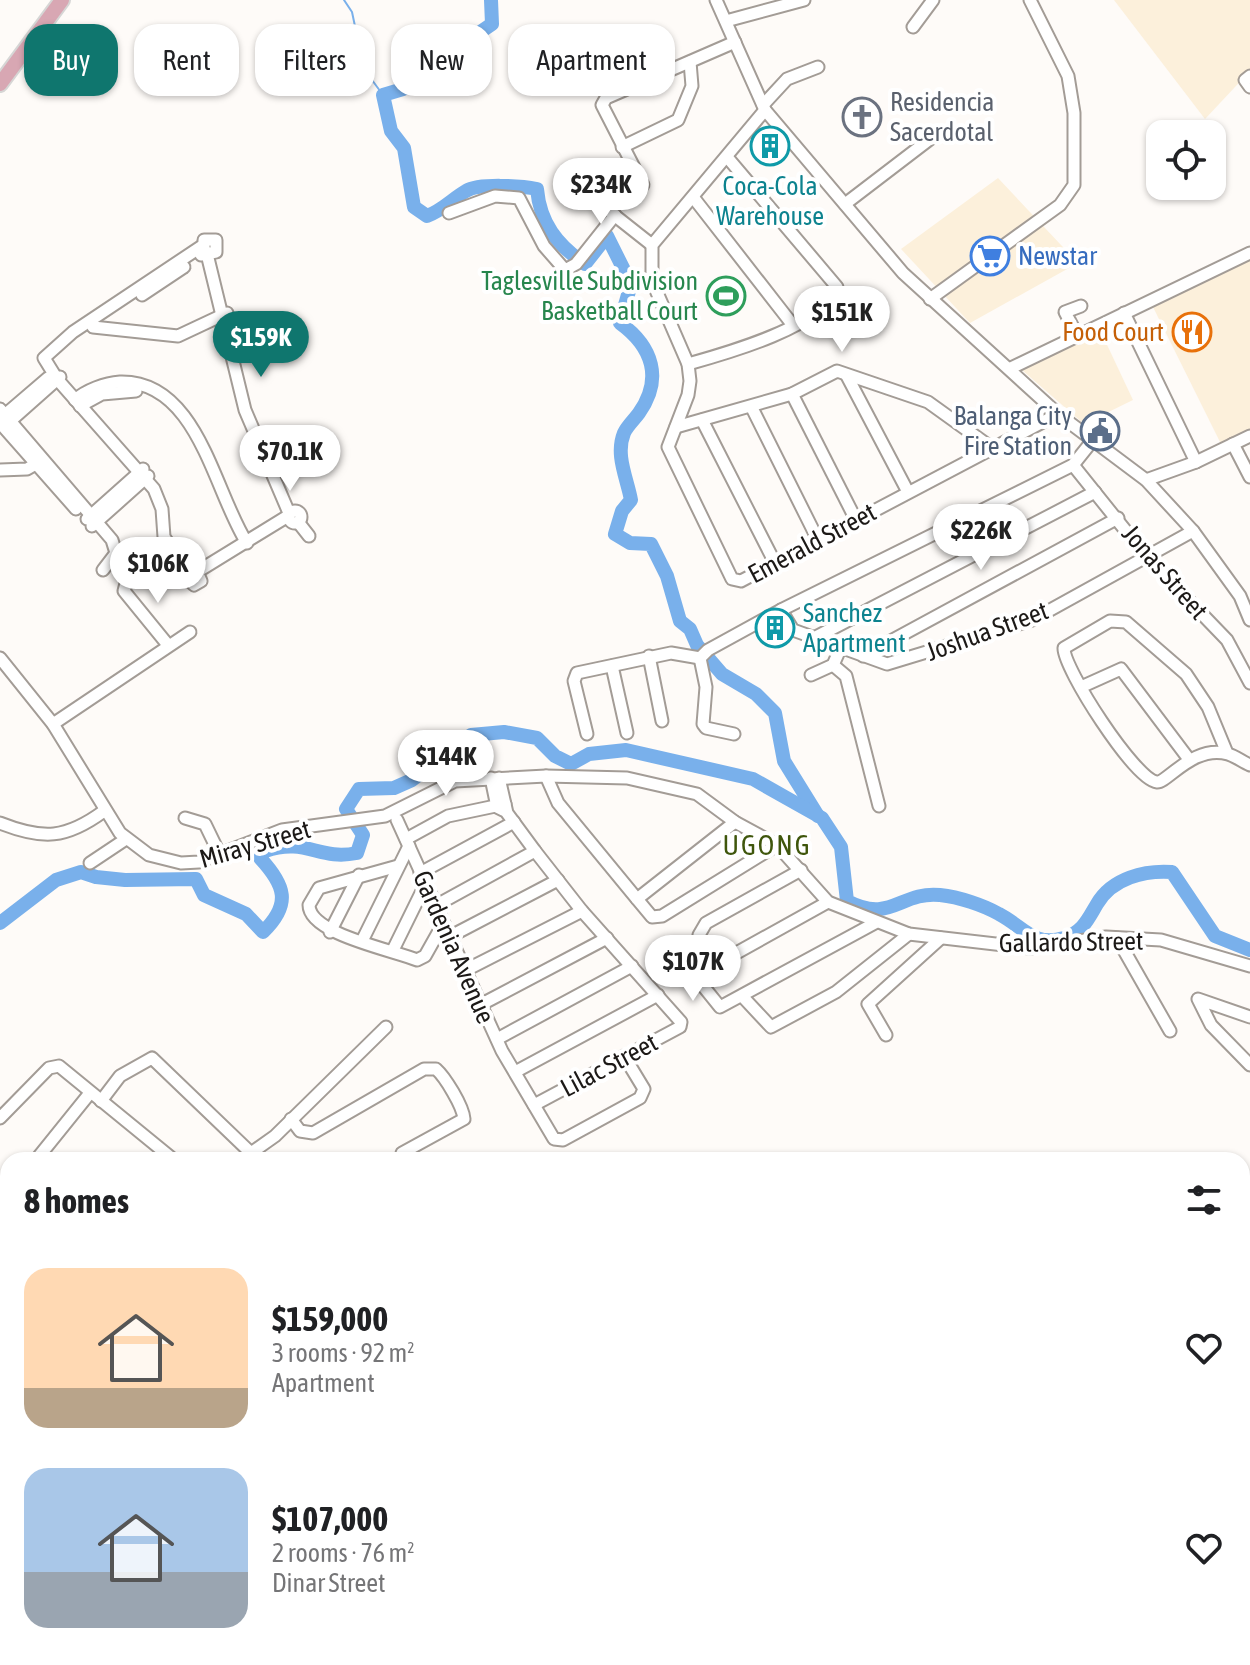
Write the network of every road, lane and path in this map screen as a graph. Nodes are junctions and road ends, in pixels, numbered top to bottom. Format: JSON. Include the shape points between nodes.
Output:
{"nodes":[{"id":1,"x":62,"y":0,"type":"edge"},
{"id":2,"x":716,"y":0,"type":"edge"},
{"id":3,"x":933,"y":0,"type":"edge"},
{"id":4,"x":1030,"y":0,"type":"edge"},
{"id":5,"x":795,"y":1,"type":"edge"},
{"id":6,"x":726,"y":21,"type":"junction"},
{"id":7,"x":913,"y":27,"type":"dead end"},
{"id":8,"x":735,"y":42,"type":"junction"},
{"id":9,"x":690,"y":62,"type":"junction"},
{"id":10,"x":818,"y":67,"type":"dead end"},
{"id":11,"x":1250,"y":76,"type":"edge"},
{"id":12,"x":0,"y":84,"type":"edge"},
{"id":13,"x":1250,"y":87,"type":"edge"},
{"id":14,"x":764,"y":108,"type":"junction"},
{"id":15,"x":930,"y":139,"type":"dead end"},
{"id":16,"x":622,"y":147,"type":"junction"},
{"id":17,"x":727,"y":157,"type":"junction"},
{"id":18,"x":571,"y":181,"type":"dead end"},
{"id":19,"x":643,"y":185,"type":"dead end"},
{"id":20,"x":693,"y":197,"type":"junction"},
{"id":21,"x":845,"y":204,"type":"junction"},
{"id":22,"x":449,"y":213,"type":"dead end"},
{"id":23,"x":615,"y":215,"type":"junction"},
{"id":24,"x":652,"y":245,"type":"junction"},
{"id":25,"x":1250,"y":253,"type":"edge"},
{"id":26,"x":930,"y":299,"type":"junction"},
{"id":27,"x":1081,"y":306,"type":"dead end"},
{"id":28,"x":224,"y":310,"type":"junction"},
{"id":29,"x":1124,"y":313,"type":"junction"},
{"id":30,"x":98,"y":322,"type":"junction"},
{"id":31,"x":792,"y":324,"type":"junction"},
{"id":32,"x":1078,"y":337,"type":"junction"},
{"id":33,"x":688,"y":364,"type":"junction"},
{"id":34,"x":1011,"y":368,"type":"junction"},
{"id":35,"x":57,"y":374,"type":"junction"},
{"id":36,"x":847,"y":376,"type":"junction"},
{"id":37,"x":792,"y":394,"type":"junction"},
{"id":38,"x":80,"y":401,"type":"junction"},
{"id":39,"x":752,"y":408,"type":"junction"},
{"id":40,"x":1058,"y":414,"type":"junction"},
{"id":41,"x":3,"y":419,"type":"edge"},
{"id":42,"x":702,"y":420,"type":"junction"},
{"id":43,"x":676,"y":427,"type":"junction"},
{"id":44,"x":1250,"y":436,"type":"edge"},
{"id":45,"x":1093,"y":440,"type":"junction"},
{"id":46,"x":1233,"y":444,"type":"junction"},
{"id":47,"x":992,"y":448,"type":"junction"},
{"id":48,"x":37,"y":459,"type":"junction"},
{"id":49,"x":1196,"y":462,"type":"junction"},
{"id":50,"x":1073,"y":465,"type":"junction"},
{"id":51,"x":5,"y":466,"type":"edge"},
{"id":52,"x":144,"y":474,"type":"junction"},
{"id":53,"x":1250,"y":477,"type":"edge"},
{"id":54,"x":1146,"y":480,"type":"junction"},
{"id":55,"x":908,"y":492,"type":"junction"},
{"id":56,"x":1095,"y":492,"type":"junction"},
{"id":57,"x":292,"y":517,"type":"junction"},
{"id":58,"x":1118,"y":518,"type":"junction"},
{"id":59,"x":856,"y":520,"type":"junction"},
{"id":60,"x":1193,"y":531,"type":"junction"},
{"id":61,"x":309,"y":536,"type":"dead end"},
{"id":62,"x":818,"y":540,"type":"junction"},
{"id":63,"x":245,"y":544,"type":"junction"},
{"id":64,"x":1146,"y":556,"type":"junction"},
{"id":65,"x":226,"y":559,"type":"junction"},
{"id":66,"x":775,"y":563,"type":"junction"},
{"id":67,"x":144,"y":566,"type":"dead end"},
{"id":68,"x":781,"y":610,"type":"junction"},
{"id":69,"x":1250,"y":620,"type":"edge"},
{"id":70,"x":190,"y":632,"type":"dead end"},
{"id":71,"x":814,"y":638,"type":"junction"},
{"id":72,"x":168,"y":645,"type":"junction"},
{"id":73,"x":841,"y":647,"type":"junction"},
{"id":74,"x":704,"y":654,"type":"junction"},
{"id":75,"x":649,"y":656,"type":"junction"},
{"id":76,"x":863,"y":656,"type":"junction"},
{"id":77,"x":0,"y":658,"type":"edge"},
{"id":78,"x":833,"y":665,"type":"junction"},
{"id":79,"x":612,"y":666,"type":"junction"},
{"id":80,"x":811,"y":675,"type":"dead end"},
{"id":81,"x":1250,"y":683,"type":"edge"},
{"id":82,"x":1081,"y":687,"type":"junction"},
{"id":83,"x":662,"y":721,"type":"dead end"},
{"id":84,"x":53,"y":724,"type":"junction"},
{"id":85,"x":627,"y":733,"type":"dead end"},
{"id":86,"x":587,"y":734,"type":"dead end"},
{"id":87,"x":734,"y":734,"type":"dead end"},
{"id":88,"x":1227,"y":753,"type":"junction"},
{"id":89,"x":1188,"y":758,"type":"junction"},
{"id":90,"x":1250,"y":765,"type":"edge"},
{"id":91,"x":546,"y":776,"type":"junction"},
{"id":92,"x":495,"y":778,"type":"junction"},
{"id":93,"x":879,"y":806,"type":"dead end"},
{"id":94,"x":104,"y":811,"type":"junction"},
{"id":95,"x":506,"y":812,"type":"junction"},
{"id":96,"x":185,"y":818,"type":"dead end"},
{"id":97,"x":397,"y":820,"type":"dead end"},
{"id":98,"x":735,"y":822,"type":"junction"},
{"id":99,"x":0,"y":823,"type":"edge"},
{"id":100,"x":126,"y":839,"type":"junction"},
{"id":101,"x":408,"y":842,"type":"junction"},
{"id":102,"x":777,"y":845,"type":"junction"},
{"id":103,"x":535,"y":851,"type":"junction"},
{"id":104,"x":220,"y":855,"type":"junction"},
{"id":105,"x":90,"y":863,"type":"dead end"},
{"id":106,"x":398,"y":866,"type":"junction"},
{"id":107,"x":801,"y":870,"type":"junction"},
{"id":108,"x":420,"y":873,"type":"junction"},
{"id":109,"x":359,"y":875,"type":"junction"},
{"id":110,"x":558,"y":880,"type":"junction"},
{"id":111,"x":425,"y":885,"type":"junction"},
{"id":112,"x":637,"y":899,"type":"junction"},
{"id":113,"x":828,"y":902,"type":"junction"},
{"id":114,"x":435,"y":906,"type":"junction"},
{"id":115,"x":582,"y":911,"type":"junction"},
{"id":116,"x":875,"y":923,"type":"junction"},
{"id":117,"x":443,"y":924,"type":"junction"},
{"id":118,"x":330,"y":932,"type":"junction"},
{"id":119,"x":909,"y":934,"type":"junction"},
{"id":120,"x":449,"y":937,"type":"junction"},
{"id":121,"x":607,"y":938,"type":"junction"},
{"id":122,"x":941,"y":938,"type":"junction"},
{"id":123,"x":1117,"y":938,"type":"junction"},
{"id":124,"x":362,"y":941,"type":"junction"},
{"id":125,"x":393,"y":950,"type":"junction"},
{"id":126,"x":632,"y":966,"type":"junction"},
{"id":127,"x":1250,"y":966,"type":"edge"},
{"id":128,"x":464,"y":971,"type":"junction"},
{"id":129,"x":695,"y":976,"type":"junction"},
{"id":130,"x":658,"y":995,"type":"junction"},
{"id":131,"x":742,"y":996,"type":"junction"},
{"id":132,"x":480,"y":1005,"type":"junction"},
{"id":133,"x":1250,"y":1017,"type":"edge"},
{"id":134,"x":386,"y":1027,"type":"dead end"},
{"id":135,"x":1170,"y":1031,"type":"dead end"},
{"id":136,"x":886,"y":1035,"type":"dead end"},
{"id":137,"x":497,"y":1039,"type":"junction"},
{"id":138,"x":624,"y":1056,"type":"junction"},
{"id":139,"x":1250,"y":1065,"type":"edge"},
{"id":140,"x":515,"y":1072,"type":"junction"},
{"id":141,"x":90,"y":1093,"type":"junction"},
{"id":142,"x":101,"y":1101,"type":"junction"},
{"id":143,"x":534,"y":1105,"type":"junction"},
{"id":144,"x":0,"y":1118,"type":"edge"},
{"id":145,"x":291,"y":1119,"type":"junction"},
{"id":146,"x":42,"y":1152,"type":"edge"},
{"id":147,"x":164,"y":1152,"type":"edge"},
{"id":148,"x":404,"y":1152,"type":"edge"}],
"edges":[{"from":1,"to":12,"type":"main road"},
{"from":2,"to":6,"type":"street"},
{"from":3,"to":7,"type":"street"},
{"from":4,"to":26,"type":"street","via":[[1068,76],[1074,185],[1060,205]]},
{"from":5,"to":6,"type":"street"},
{"from":6,"to":8,"type":"street"},
{"from":8,"to":9,"type":"street"},
{"from":8,"to":14,"type":"street"},
{"from":9,"to":16,"type":"street","via":[[692,86],[678,120]]},
{"from":9,"to":16,"type":"street","via":[[606,98],[602,105]]},
{"from":10,"to":14,"type":"street","via":[[787,79]]},
{"from":11,"to":13,"type":"street","via":[[1245,80]]},
{"from":14,"to":17,"type":"street"},
{"from":14,"to":21,"type":"street"},
{"from":15,"to":21,"type":"street"},
{"from":16,"to":19,"type":"street"},
{"from":17,"to":20,"type":"street"},
{"from":17,"to":31,"type":"street","via":[[837,287],[815,314]]},
{"from":18,"to":23,"type":"street"},
{"from":20,"to":24,"type":"street"},
{"from":20,"to":31,"type":"street"},
{"from":21,"to":26,"type":"street"},
{"from":22,"to":23,"type":"street","via":[[495,196],[516,196],[565,270]]},
{"from":23,"to":24,"type":"street"},
{"from":24,"to":33,"type":"street","via":[[652,281]]},
{"from":25,"to":29,"type":"street"},
{"from":26,"to":34,"type":"street"},
{"from":27,"to":32,"type":"street","via":[[1065,312]]},
{"from":28,"to":30,"type":"street","via":[[183,332]]},
{"from":28,"to":30,"type":"street","via":[[207,251]]},
{"from":28,"to":57,"type":"street","via":[[248,409]]},
{"from":29,"to":32,"type":"street"},
{"from":29,"to":49,"type":"street"},
{"from":30,"to":35,"type":"street","via":[[50,354]]},
{"from":31,"to":33,"type":"street","via":[[732,352]]},
{"from":32,"to":34,"type":"street"},
{"from":33,"to":43,"type":"street","via":[[688,395]]},
{"from":34,"to":40,"type":"street"},
{"from":35,"to":38,"type":"street"},
{"from":35,"to":41,"type":"street"},
{"from":36,"to":37,"type":"street","via":[[837,371]]},
{"from":36,"to":47,"type":"street","via":[[928,402]]},
{"from":36,"to":55,"type":"street"},
{"from":37,"to":39,"type":"street"},
{"from":37,"to":59,"type":"street"},
{"from":38,"to":52,"type":"street"},
{"from":38,"to":63,"type":"street","via":[[111,391],[140,388],[157,393],[177,413],[214,473],[232,525]]},
{"from":39,"to":42,"type":"street"},
{"from":39,"to":62,"type":"street"},
{"from":40,"to":45,"type":"street"},
{"from":40,"to":47,"type":"street","name":"Emerald Street"},
{"from":41,"to":48,"type":"street"},
{"from":42,"to":43,"type":"street"},
{"from":42,"to":66,"type":"street"},
{"from":43,"to":66,"type":"street","name":"Emerald Street","via":[[668,447],[735,582]]},
{"from":44,"to":46,"type":"street"},
{"from":45,"to":50,"type":"street"},
{"from":45,"to":54,"type":"street"},
{"from":46,"to":49,"type":"street"},
{"from":46,"to":53,"type":"street"},
{"from":47,"to":55,"type":"street","name":"Emerald Street"},
{"from":48,"to":51,"type":"street"},
{"from":48,"to":52,"type":"street","via":[[91,521]]},
{"from":49,"to":54,"type":"street"},
{"from":50,"to":56,"type":"street","name":"Jonas Street"},
{"from":50,"to":68,"type":"street"},
{"from":52,"to":65,"type":"street","via":[[165,508],[169,539],[196,575]]},
{"from":54,"to":60,"type":"street"},
{"from":55,"to":59,"type":"street","name":"Emerald Street"},
{"from":56,"to":58,"type":"street","name":"Jonas Street"},
{"from":56,"to":71,"type":"street"},
{"from":57,"to":61,"type":"street"},
{"from":57,"to":63,"type":"street"},
{"from":57,"to":65,"type":"street"},
{"from":58,"to":64,"type":"street","name":"Jonas Street"},
{"from":58,"to":76,"type":"street"},
{"from":59,"to":62,"type":"street","name":"Emerald Street"},
{"from":60,"to":64,"type":"street","name":"Joshua Street"},
{"from":60,"to":69,"type":"street","via":[[1240,596]]},
{"from":62,"to":66,"type":"street","name":"Emerald Street"},
{"from":63,"to":65,"type":"street"},
{"from":64,"to":76,"type":"street","name":"Joshua Street","via":[[1032,620],[890,664]]},
{"from":64,"to":81,"type":"street","name":"Jonas Street","via":[[1227,640]]},
{"from":67,"to":72,"type":"street","via":[[128,576],[124,591]]},
{"from":68,"to":71,"type":"street","name":"Joshua Street","via":[[788,626]]},
{"from":68,"to":74,"type":"street"},
{"from":70,"to":72,"type":"street"},
{"from":71,"to":73,"type":"street","name":"Joshua Street"},
{"from":72,"to":84,"type":"street"},
{"from":73,"to":76,"type":"street","name":"Joshua Street"},
{"from":73,"to":78,"type":"street"},
{"from":74,"to":75,"type":"street"},
{"from":74,"to":87,"type":"street","via":[[703,726]]},
{"from":75,"to":79,"type":"street"},
{"from":75,"to":83,"type":"street"},
{"from":77,"to":84,"type":"street","name":"Miray Street"},
{"from":78,"to":80,"type":"street"},
{"from":78,"to":93,"type":"street","via":[[846,676]]},
{"from":79,"to":85,"type":"street"},
{"from":79,"to":86,"type":"street","via":[[574,676]]},
{"from":82,"to":88,"type":"street","via":[[1064,648],[1110,621],[1126,622],[1186,674],[1208,707]]},
{"from":82,"to":89,"type":"street","via":[[1121,669]]},
{"from":82,"to":89,"type":"street","via":[[1132,765],[1153,780],[1162,780]]},
{"from":84,"to":94,"type":"street","name":"Miray Street"},
{"from":88,"to":89,"type":"street"},
{"from":88,"to":90,"type":"street"},
{"from":91,"to":92,"type":"street","name":"Miray Street"},
{"from":91,"to":98,"type":"street","name":"Miray Street","via":[[627,778],[682,788]]},
{"from":91,"to":112,"type":"street","via":[[558,803]]},
{"from":92,"to":95,"type":"street"},
{"from":92,"to":104,"type":"street","name":"Miray Street","via":[[444,784],[392,813],[282,830]]},
{"from":94,"to":99,"type":"street","via":[[76,827],[41,837]]},
{"from":94,"to":100,"type":"street","name":"Miray Street"},
{"from":95,"to":101,"type":"street","via":[[448,816]]},
{"from":95,"to":103,"type":"street"},
{"from":95,"to":108,"type":"street"},
{"from":96,"to":104,"type":"street","via":[[205,824]]},
{"from":97,"to":101,"type":"street","name":"Gardenia Avenue"},
{"from":98,"to":102,"type":"street","name":"Gallardo Street"},
{"from":98,"to":112,"type":"street"},
{"from":100,"to":104,"type":"street","name":"Miray Street","via":[[149,855],[181,863]]},
{"from":100,"to":105,"type":"street"},
{"from":101,"to":106,"type":"street"},
{"from":101,"to":108,"type":"street","name":"Gardenia Avenue"},
{"from":102,"to":107,"type":"street","name":"Gallardo Street"},
{"from":102,"to":112,"type":"street","via":[[662,916],[652,917]]},
{"from":103,"to":110,"type":"street"},
{"from":103,"to":114,"type":"street"},
{"from":106,"to":109,"type":"street"},
{"from":106,"to":124,"type":"street"},
{"from":107,"to":113,"type":"street","name":"Gallardo Street"},
{"from":107,"to":129,"type":"street","via":[[706,923],[696,947]]},
{"from":108,"to":111,"type":"street","name":"Gardenia Avenue"},
{"from":109,"to":118,"type":"street"},
{"from":109,"to":118,"type":"street","via":[[319,888],[309,905],[311,915]]},
{"from":110,"to":115,"type":"street"},
{"from":110,"to":120,"type":"street"},
{"from":111,"to":114,"type":"street","name":"Gardenia Avenue"},
{"from":111,"to":125,"type":"street"},
{"from":113,"to":116,"type":"street","name":"Gallardo Street"},
{"from":113,"to":129,"type":"street"},
{"from":114,"to":117,"type":"street","name":"Gardenia Avenue"},
{"from":115,"to":121,"type":"street"},
{"from":115,"to":128,"type":"street"},
{"from":116,"to":119,"type":"street","name":"Gallardo Street"},
{"from":116,"to":131,"type":"street"},
{"from":117,"to":120,"type":"street","name":"Gardenia Avenue"},
{"from":117,"to":125,"type":"street","via":[[421,959]]},
{"from":118,"to":124,"type":"street"},
{"from":119,"to":122,"type":"street","name":"Gallardo Street"},
{"from":119,"to":131,"type":"street","via":[[836,992],[771,1027]]},
{"from":120,"to":128,"type":"street","name":"Gardenia Avenue"},
{"from":121,"to":126,"type":"street"},
{"from":121,"to":132,"type":"street"},
{"from":122,"to":123,"type":"street","name":"Gallardo Street","via":[[1030,948]]},
{"from":122,"to":136,"type":"street","via":[[868,1004]]},
{"from":123,"to":127,"type":"street","name":"Gallardo Street","via":[[1161,940]]},
{"from":123,"to":135,"type":"street"},
{"from":124,"to":125,"type":"street"},
{"from":126,"to":130,"type":"street"},
{"from":126,"to":137,"type":"street"},
{"from":128,"to":132,"type":"street","name":"Gardenia Avenue"},
{"from":129,"to":131,"type":"street","via":[[720,1007]]},
{"from":130,"to":138,"type":"street","name":"Lilac Street","via":[[680,1027]]},
{"from":130,"to":140,"type":"street"},
{"from":132,"to":137,"type":"street","name":"Gardenia Avenue"},
{"from":133,"to":139,"type":"street","via":[[1198,1000],[1211,1025]]},
{"from":134,"to":145,"type":"street"},
{"from":137,"to":140,"type":"street","name":"Gardenia Avenue"},
{"from":138,"to":143,"type":"street","name":"Lilac Street"},
{"from":138,"to":143,"type":"street","name":"Gardenia Avenue","via":[[644,1089],[640,1098],[558,1140]]},
{"from":140,"to":143,"type":"street","name":"Gardenia Avenue"},
{"from":141,"to":142,"type":"street"},
{"from":141,"to":144,"type":"street","via":[[55,1066]]},
{"from":141,"to":146,"type":"street"},
{"from":142,"to":145,"type":"street","via":[[120,1076],[150,1057],[245,1151],[257,1151]]},
{"from":142,"to":147,"type":"street"},
{"from":145,"to":148,"type":"street","via":[[300,1131],[313,1133],[424,1069],[436,1069],[464,1119]]}]}
